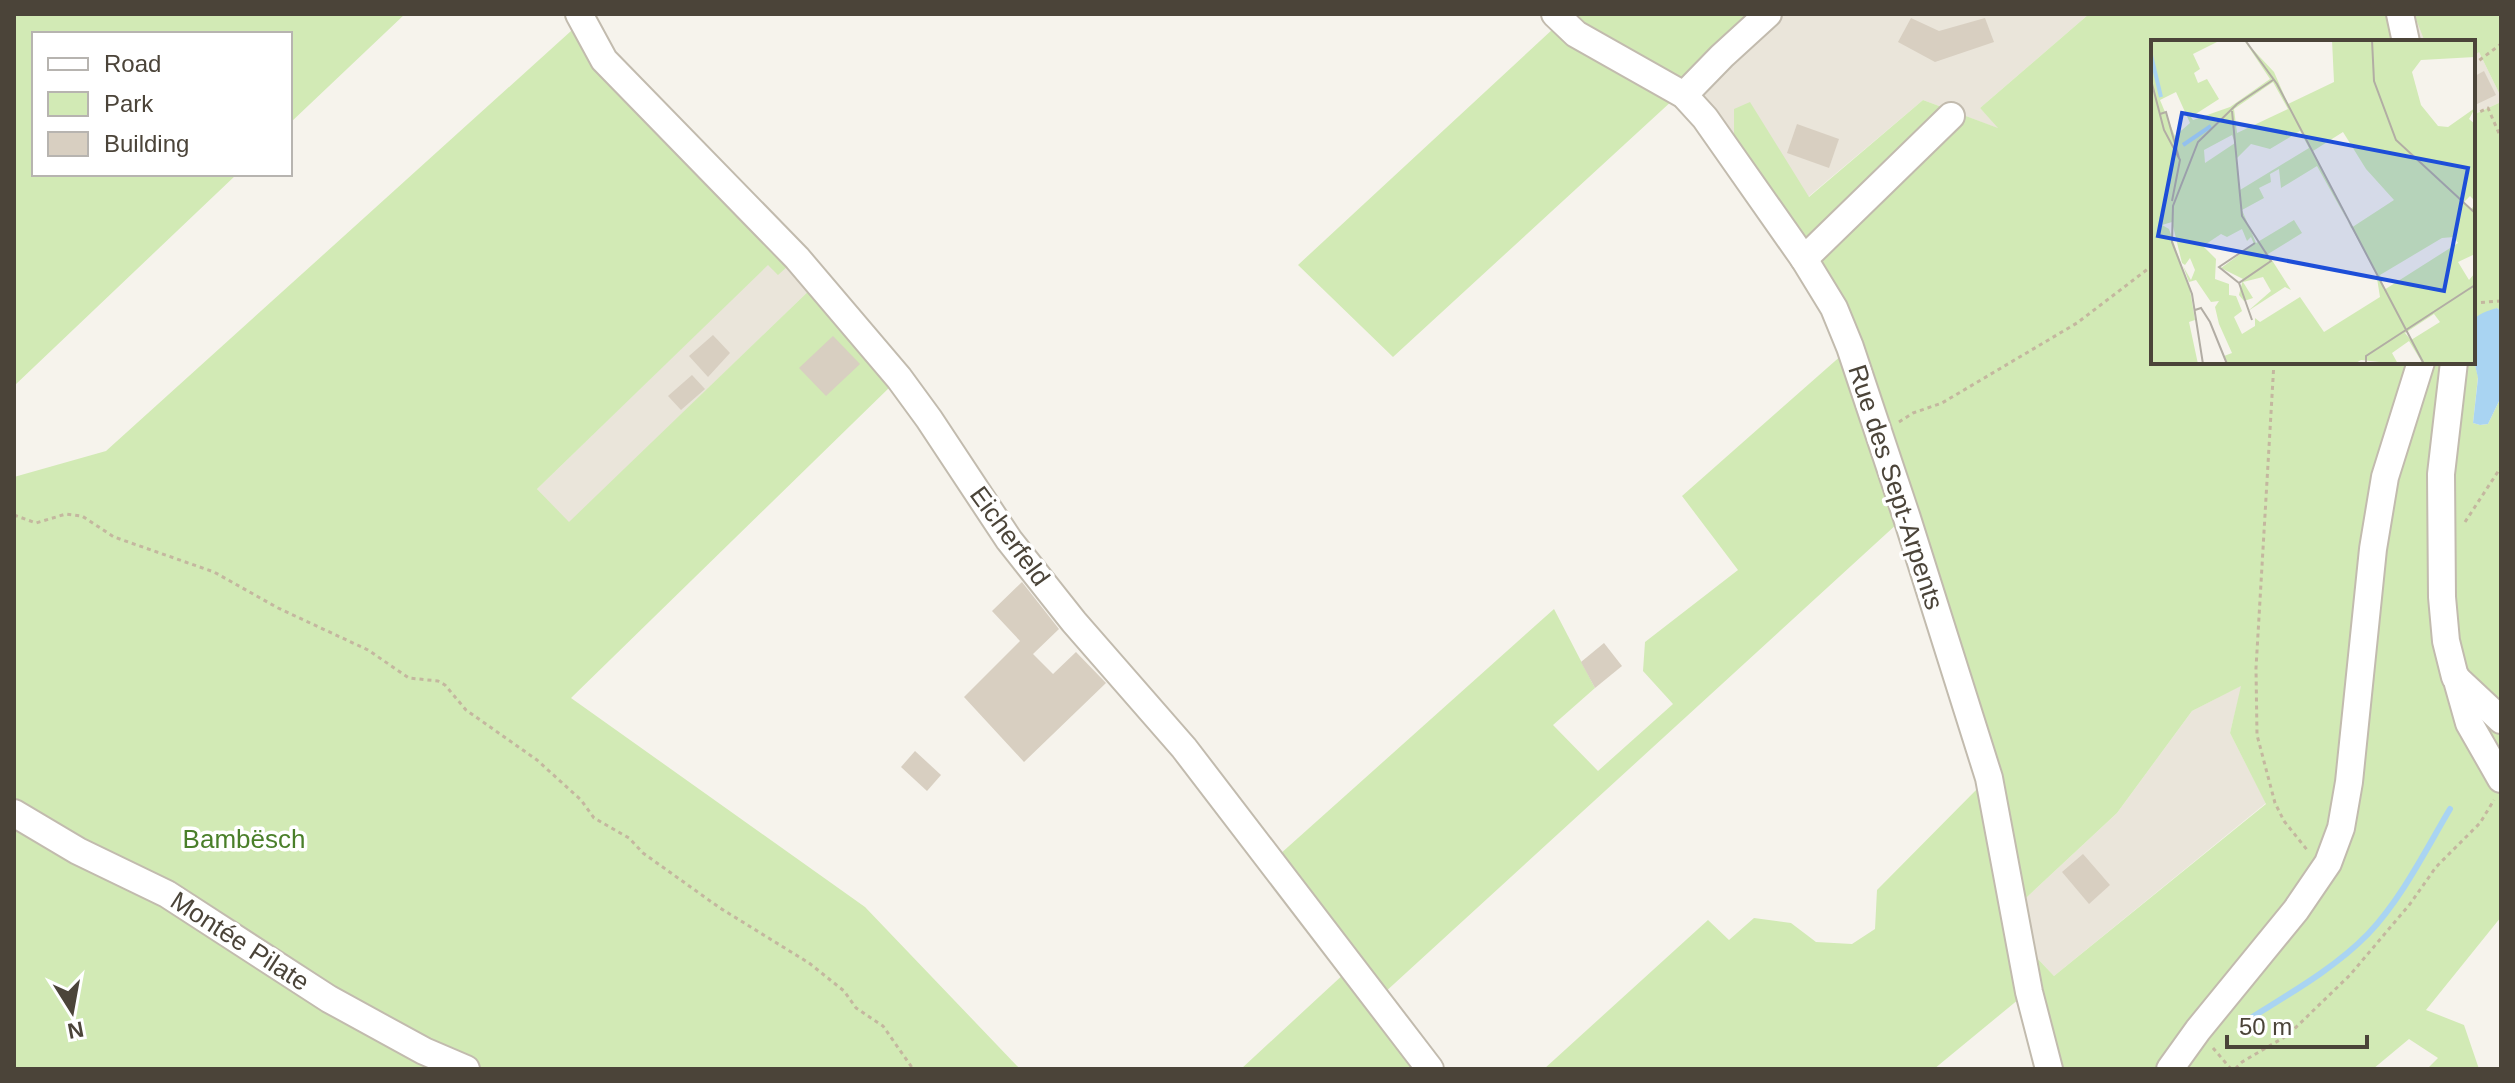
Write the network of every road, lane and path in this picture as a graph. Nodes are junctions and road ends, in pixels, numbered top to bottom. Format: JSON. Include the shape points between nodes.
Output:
{"nodes":[{"id":1,"x":579,"y":14,"type":"edge"},
{"id":2,"x":1555,"y":14,"type":"edge"},
{"id":3,"x":1768,"y":14,"type":"edge"},
{"id":4,"x":2400,"y":14,"type":"edge"},
{"id":5,"x":2406,"y":40,"type":"edge"},
{"id":6,"x":2501,"y":44,"type":"edge"},
{"id":7,"x":2475,"y":64,"type":"edge"},
{"id":8,"x":1684,"y":95,"type":"junction"},
{"id":9,"x":2475,"y":114,"type":"edge"},
{"id":10,"x":1951,"y":116,"type":"dead end"},
{"id":11,"x":2501,"y":138,"type":"edge"},
{"id":12,"x":1804,"y":259,"type":"junction"},
{"id":13,"x":2151,"y":267,"type":"edge"},
{"id":14,"x":2501,"y":301,"type":"edge"},
{"id":15,"x":2475,"y":303,"type":"edge"},
{"id":16,"x":2274,"y":364,"type":"edge"},
{"id":17,"x":2420,"y":364,"type":"edge"},
{"id":18,"x":2454,"y":364,"type":"edge"},
{"id":19,"x":1913,"y":413,"type":"dead end"},
{"id":20,"x":2501,"y":467,"type":"edge"},
{"id":21,"x":14,"y":515,"type":"edge"},
{"id":22,"x":2442,"y":553,"type":"junction"},
{"id":23,"x":2455,"y":677,"type":"junction"},
{"id":24,"x":2501,"y":720,"type":"edge"},
{"id":25,"x":2499,"y":787,"type":"edge"},
{"id":26,"x":14,"y":813,"type":"edge"},
{"id":27,"x":2328,"y":863,"type":"junction"},
{"id":28,"x":2198,"y":1030,"type":"junction"},
{"id":29,"x":466,"y":1069,"type":"edge"},
{"id":30,"x":913,"y":1069,"type":"edge"},
{"id":31,"x":1430,"y":1069,"type":"edge"},
{"id":32,"x":2049,"y":1069,"type":"edge"},
{"id":33,"x":2170,"y":1069,"type":"edge"}],
"edges":[{"from":1,"to":31,"type":"street","name":"Eicherfeld","via":[[604,60],[797,258],[899,378],[1009,540],[1184,748]]},
{"from":2,"to":8,"type":"street","name":"Rue des Sept-Arpents","via":[[1576,34]]},
{"from":3,"to":8,"type":"street"},
{"from":4,"to":5,"type":"street"},
{"from":6,"to":7,"type":"path"},
{"from":8,"to":12,"type":"street","name":"Rue des Sept-Arpents"},
{"from":9,"to":11,"type":"path","via":[[2488,108]]},
{"from":10,"to":12,"type":"street"},
{"from":12,"to":32,"type":"street","name":"Rue des Sept-Arpents","via":[[1850,347],[1974,726]]},
{"from":13,"to":19,"type":"path","via":[[2077,323],[1942,403]]},
{"from":14,"to":15,"type":"path"},
{"from":16,"to":27,"type":"path","via":[[2257,735],[2284,821],[2311,854]]},
{"from":17,"to":27,"type":"street","via":[[2385,477],[2349,782]]},
{"from":18,"to":22,"type":"street","via":[[2441,474]]},
{"from":20,"to":22,"type":"path","via":[[2456,542]]},
{"from":21,"to":30,"type":"path","via":[[36,523],[66,514],[82,516],[114,537],[214,572],[368,650],[409,678],[445,685],[466,710],[537,760],[594,818],[844,991],[856,1008],[883,1026]]},
{"from":22,"to":23,"type":"street","via":[[2446,641]]},
{"from":23,"to":24,"type":"street"},
{"from":23,"to":25,"type":"street","via":[[2469,723]]},
{"from":25,"to":28,"type":"path","via":[[2480,823],[2436,867],[2350,975],[2288,1035],[2231,1069]]},
{"from":26,"to":29,"type":"street","name":"Montée Pilate","via":[[167,894],[329,999]]},
{"from":27,"to":28,"type":"street"},
{"from":28,"to":33,"type":"street"}]}
